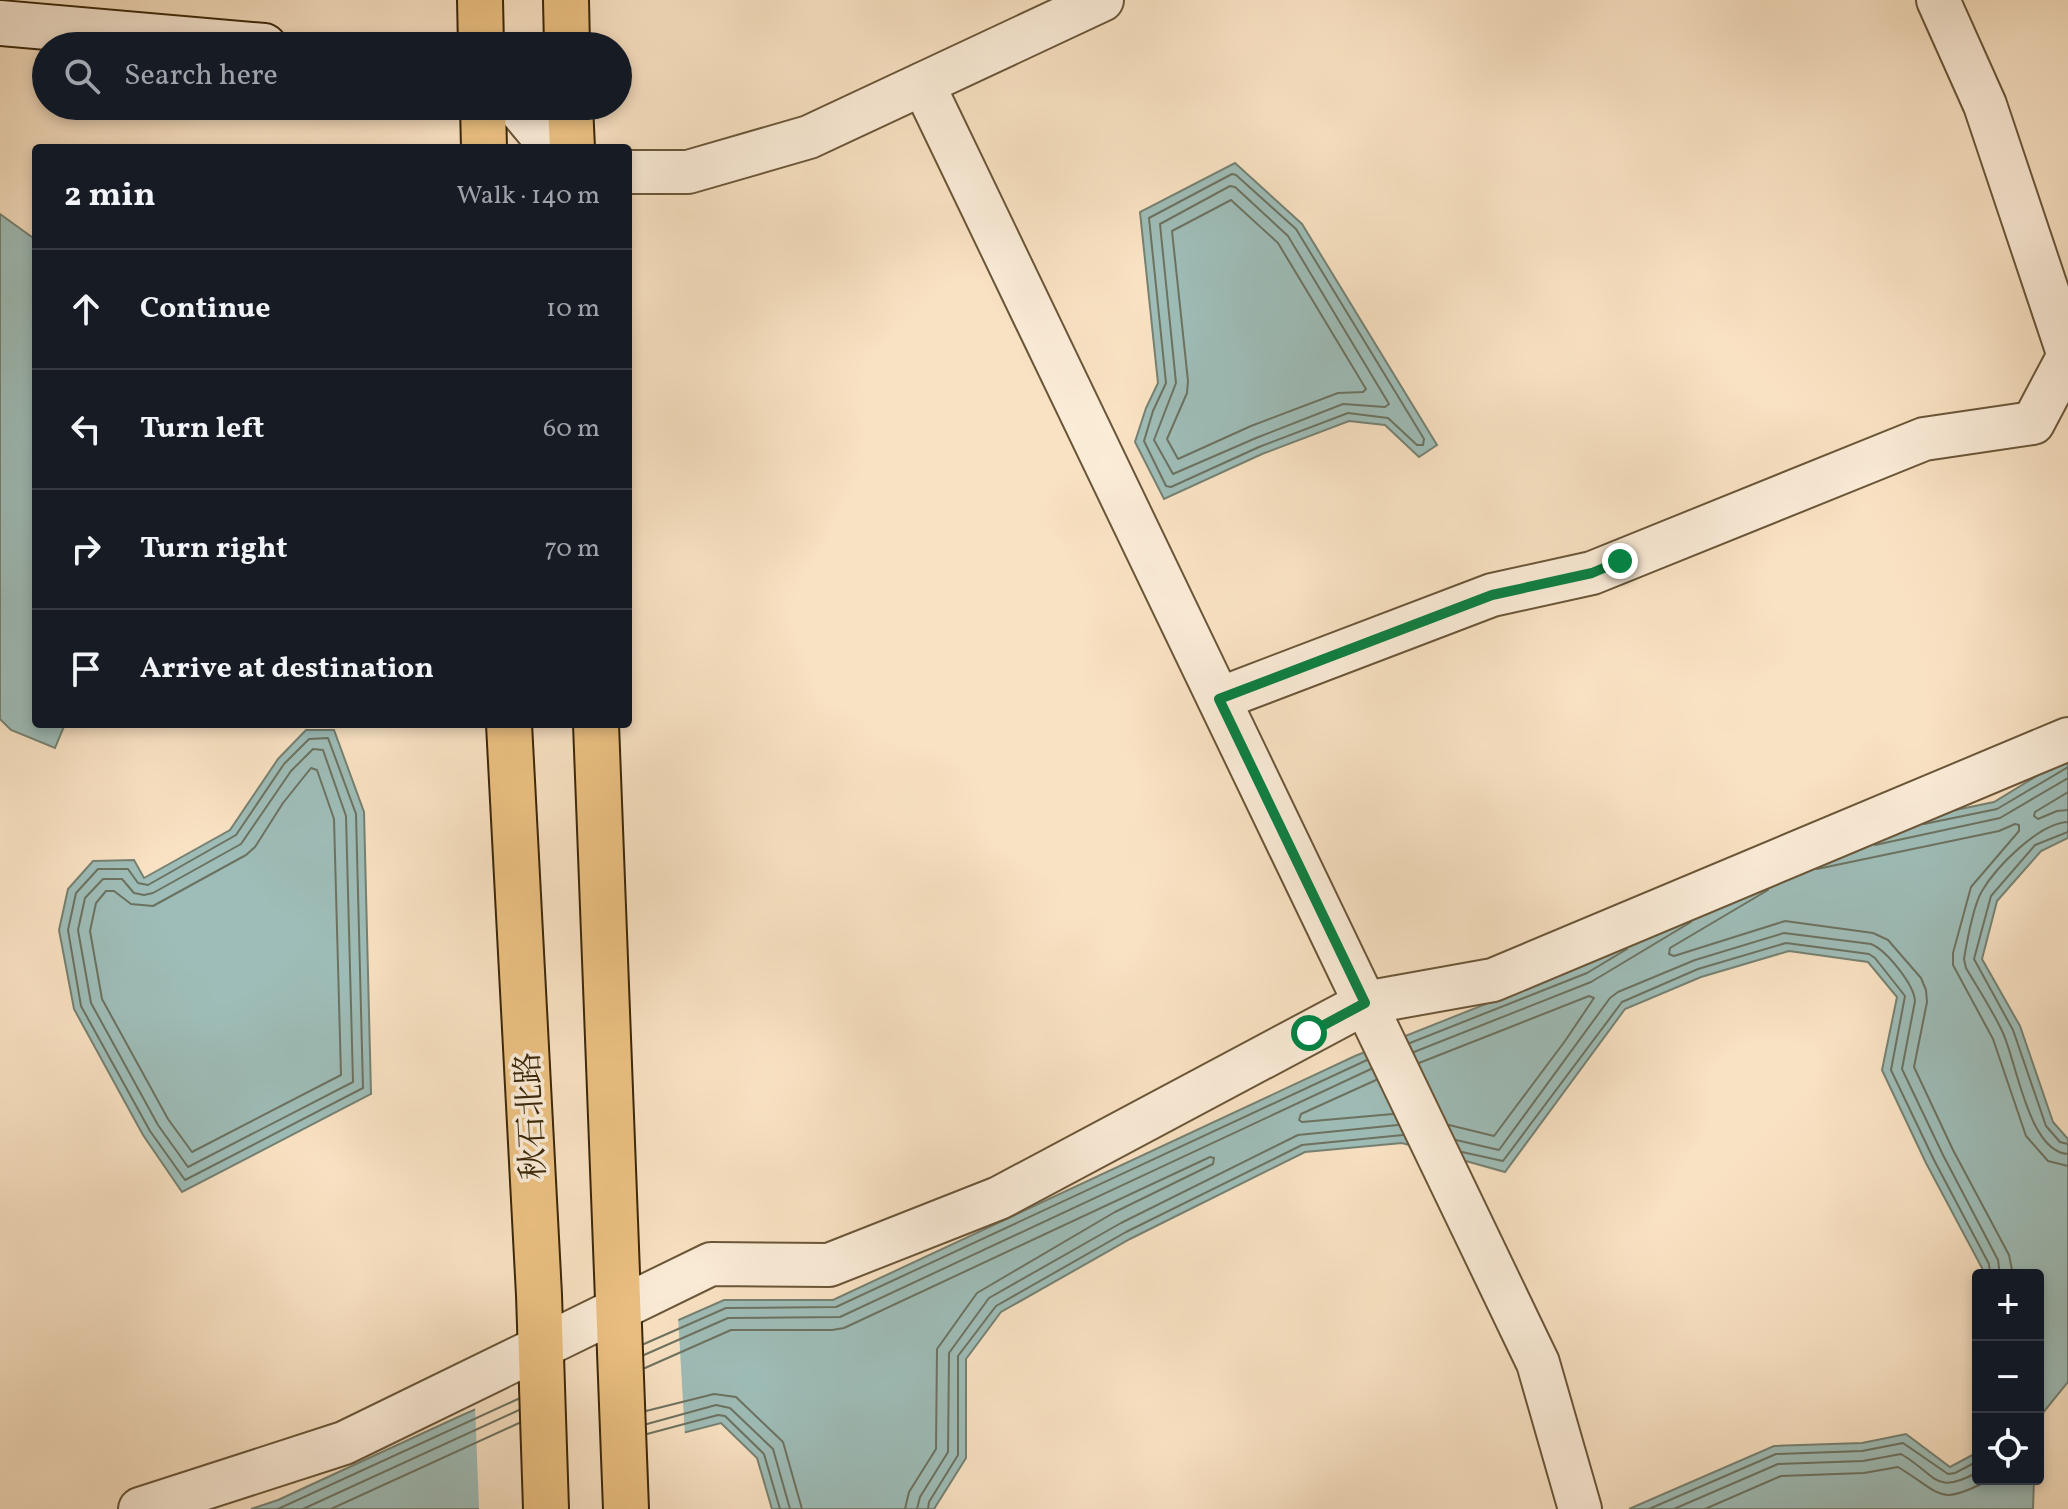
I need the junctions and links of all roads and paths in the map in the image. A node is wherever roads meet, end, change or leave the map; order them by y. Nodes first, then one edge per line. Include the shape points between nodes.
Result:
1 (480, 0) edge
2 (566, 0) edge
3 (1102, 0) edge
4 (1938, 0) edge
5 (0, 23) edge
6 (103, 32) edge
7 (481, 32) edge
8 (567, 32) edge
9 (923, 84) junction
10 (483, 120) edge
11 (529, 120) edge
12 (571, 120) edge
13 (484, 144) edge
14 (549, 144) edge
15 (572, 144) edge
16 (632, 172) edge
17 (2068, 355) edge
18 (1219, 699) junction
19 (509, 728) edge
20 (596, 728) edge
21 (2068, 739) edge
22 (1365, 1003) junction
23 (140, 1509) edge
24 (546, 1509) edge
25 (626, 1509) edge
26 (1580, 1509) edge

1 - 7 main road
2 - 8 main road
3 - 9 street
4 - 17 street via 1985,105
5 - 6 street
9 - 16 street via 809,137 688,172
9 - 18 street
10 - 13 main road
11 - 14 street
12 - 15 main road
17 - 18 street via 2033,423 1924,439 1592,573 1492,595
18 - 22 street
19 - 24 main road, 秋石北路
20 - 25 main road
21 - 22 street via 1493,980
22 - 23 street via 999,1198 829,1265 711,1264 344,1443
22 - 26 street via 1538,1363

